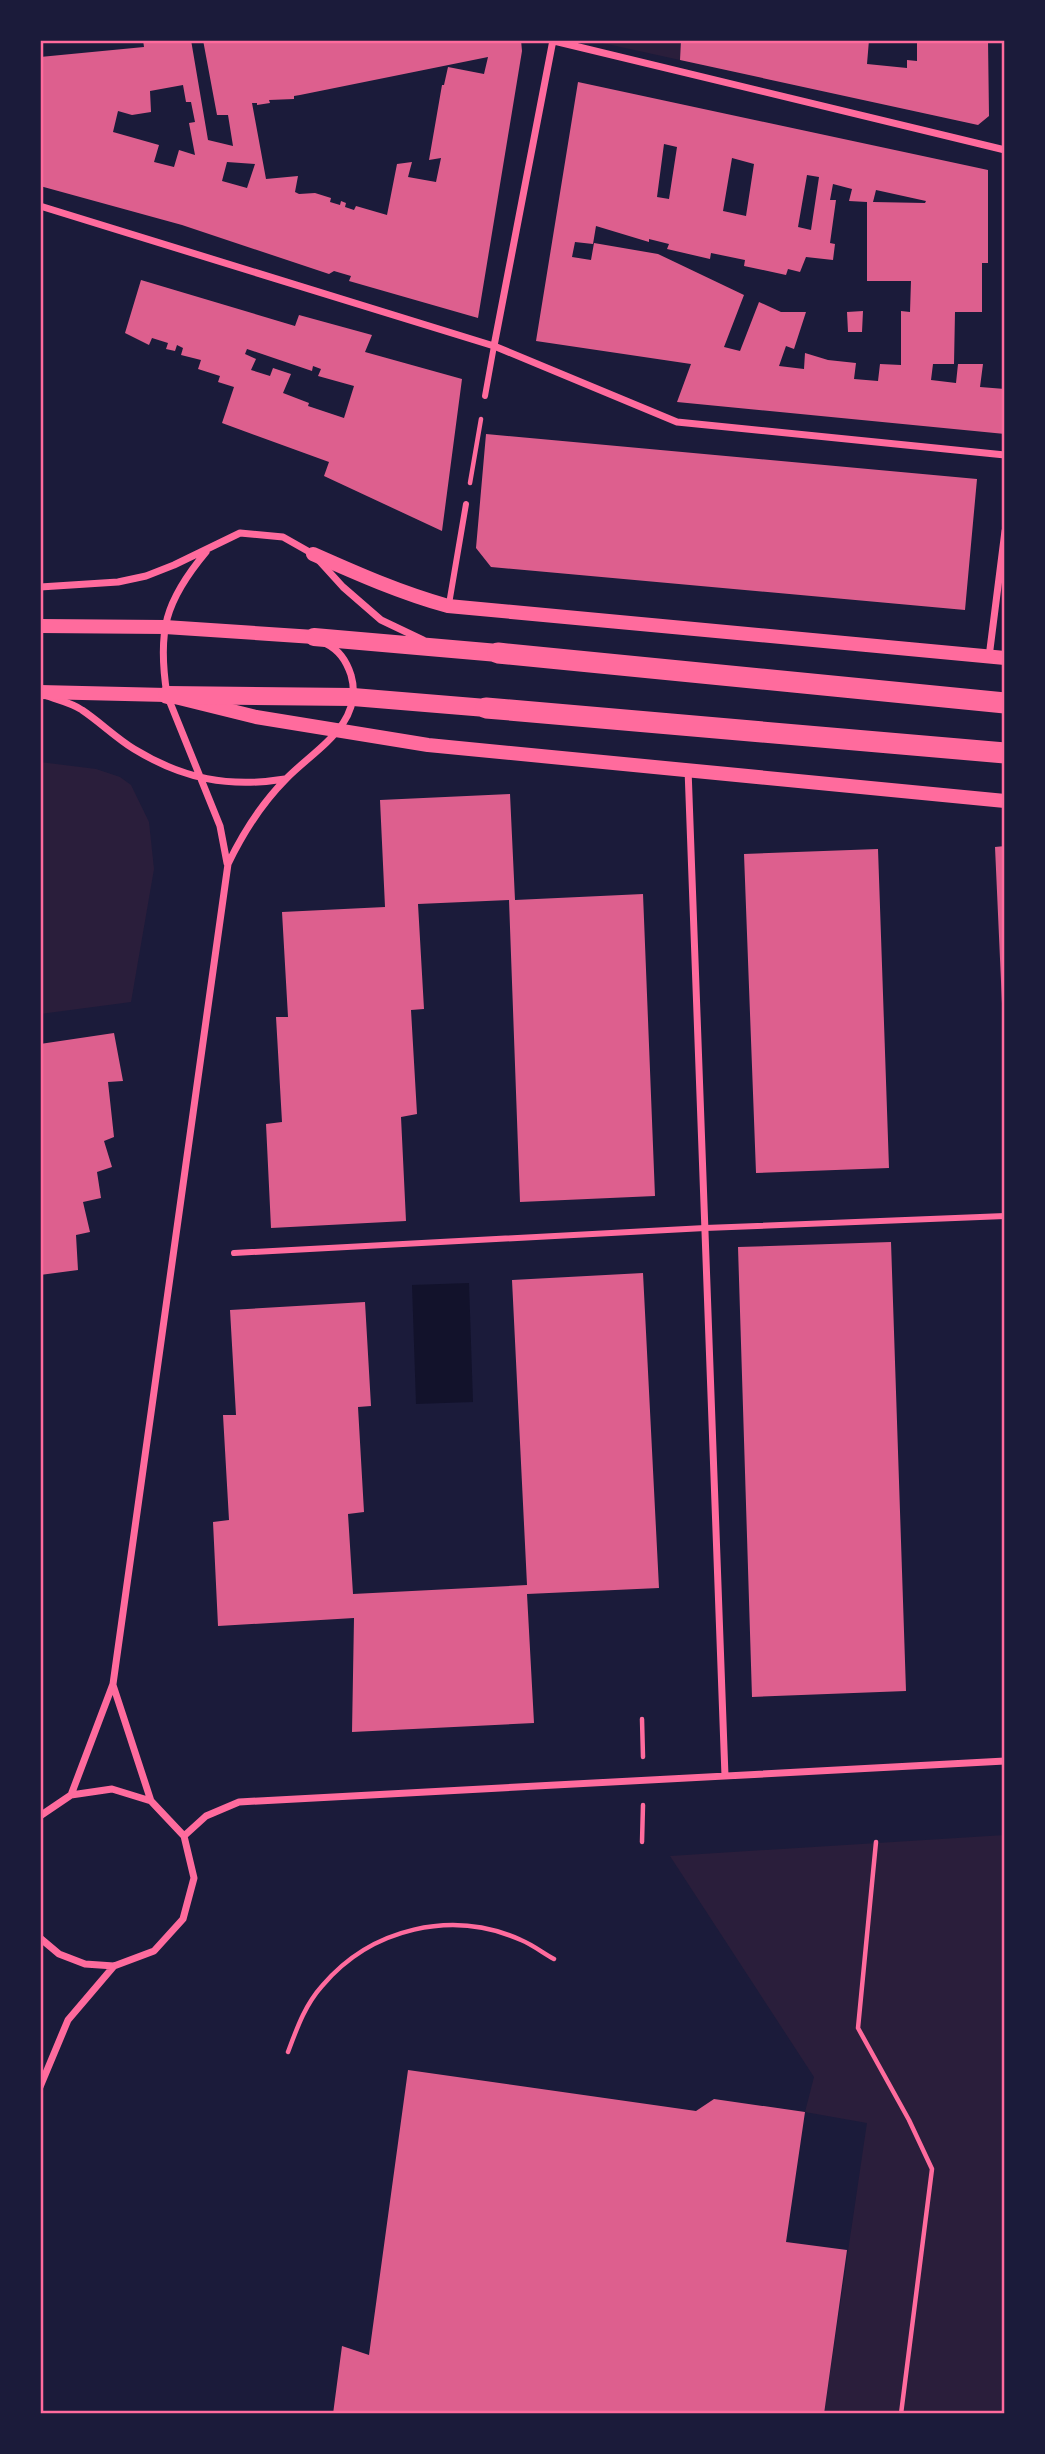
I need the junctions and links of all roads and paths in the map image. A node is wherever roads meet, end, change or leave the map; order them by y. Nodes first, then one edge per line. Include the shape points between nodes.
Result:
1 (554, 41) edge
2 (1005, 150) edge
3 (40, 206) edge
4 (494, 346) junction
5 (485, 396) joint
6 (1005, 455) edge
7 (466, 504) joint
8 (1005, 531) edge
9 (211, 547) junction
10 (313, 554) junction
11 (40, 587) edge
12 (448, 606) junction
13 (40, 626) edge
14 (166, 627) junction
15 (314, 637) junction
16 (444, 648) junction
17 (498, 653) joint
18 (989, 657) junction
19 (1005, 658) edge
20 (40, 693) edge
21 (167, 695) junction
22 (363, 698) junction
23 (1005, 703) edge
24 (486, 708) joint
25 (346, 718) junction
26 (338, 732) junction
27 (1005, 753) edge
28 (688, 768) junction
29 (199, 779) junction
30 (286, 779) junction
31 (1005, 801) edge
32 (228, 864) junction
33 (1005, 1216) edge
34 (705, 1228) junction
35 (234, 1253) dead end
36 (113, 1684) junction
37 (1005, 1761) edge
38 (725, 1776) junction
39 (71, 1795) junction
40 (151, 1801) junction
41 (40, 1816) edge
42 (184, 1836) junction
43 (876, 1842) dead end
44 (40, 1938) edge
45 (554, 1959) dead end
46 (114, 1966) junction
47 (288, 2052) dead end
48 (40, 2087) edge
49 (901, 2414) edge

1 - 2 street
1 - 4 street
3 - 4 street
4 - 5 street
4 - 6 street via 677,422
5 - 7 path
7 - 12 street
8 - 18 street
9 - 10 street via 240,533 261,534 283,537
9 - 11 street via 146,576
9 - 14 street via 184,579 170,606
10 - 12 main road via 387,587
10 - 16 street via 381,620
12 - 18 main road
13 - 14 main road
14 - 15 main road
14 - 21 street
15 - 16 main road
15 - 22 street via 341,655
16 - 17 main road
17 - 23 highway
18 - 19 main road
20 - 21 main road
20 - 29 street via 80,708 135,750
21 - 22 main road
21 - 26 main road
21 - 29 street
22 - 24 main road
22 - 25 street
22 - 25 street
24 - 27 highway
25 - 26 street
26 - 28 main road via 428,745
26 - 30 street
28 - 31 main road
28 - 34 street
29 - 30 street
29 - 32 street via 220,826
30 - 32 street via 240,839
32 - 36 street
33 - 34 street
34 - 35 street
34 - 38 street
36 - 39 street
36 - 40 street
37 - 38 street
38 - 42 street via 239,1802 206,1816
39 - 40 street via 112,1788
39 - 41 street
40 - 42 street
42 - 46 street via 194,1878 183,1919 154,1951
43 - 49 path via 858,2028 932,2169
44 - 46 street via 59,1954 77,1961
45 - 47 path via 522,1940 487,1928 450,1924 390,1936 347,1960 321,1987 301,2018
46 - 48 street via 68,2020

